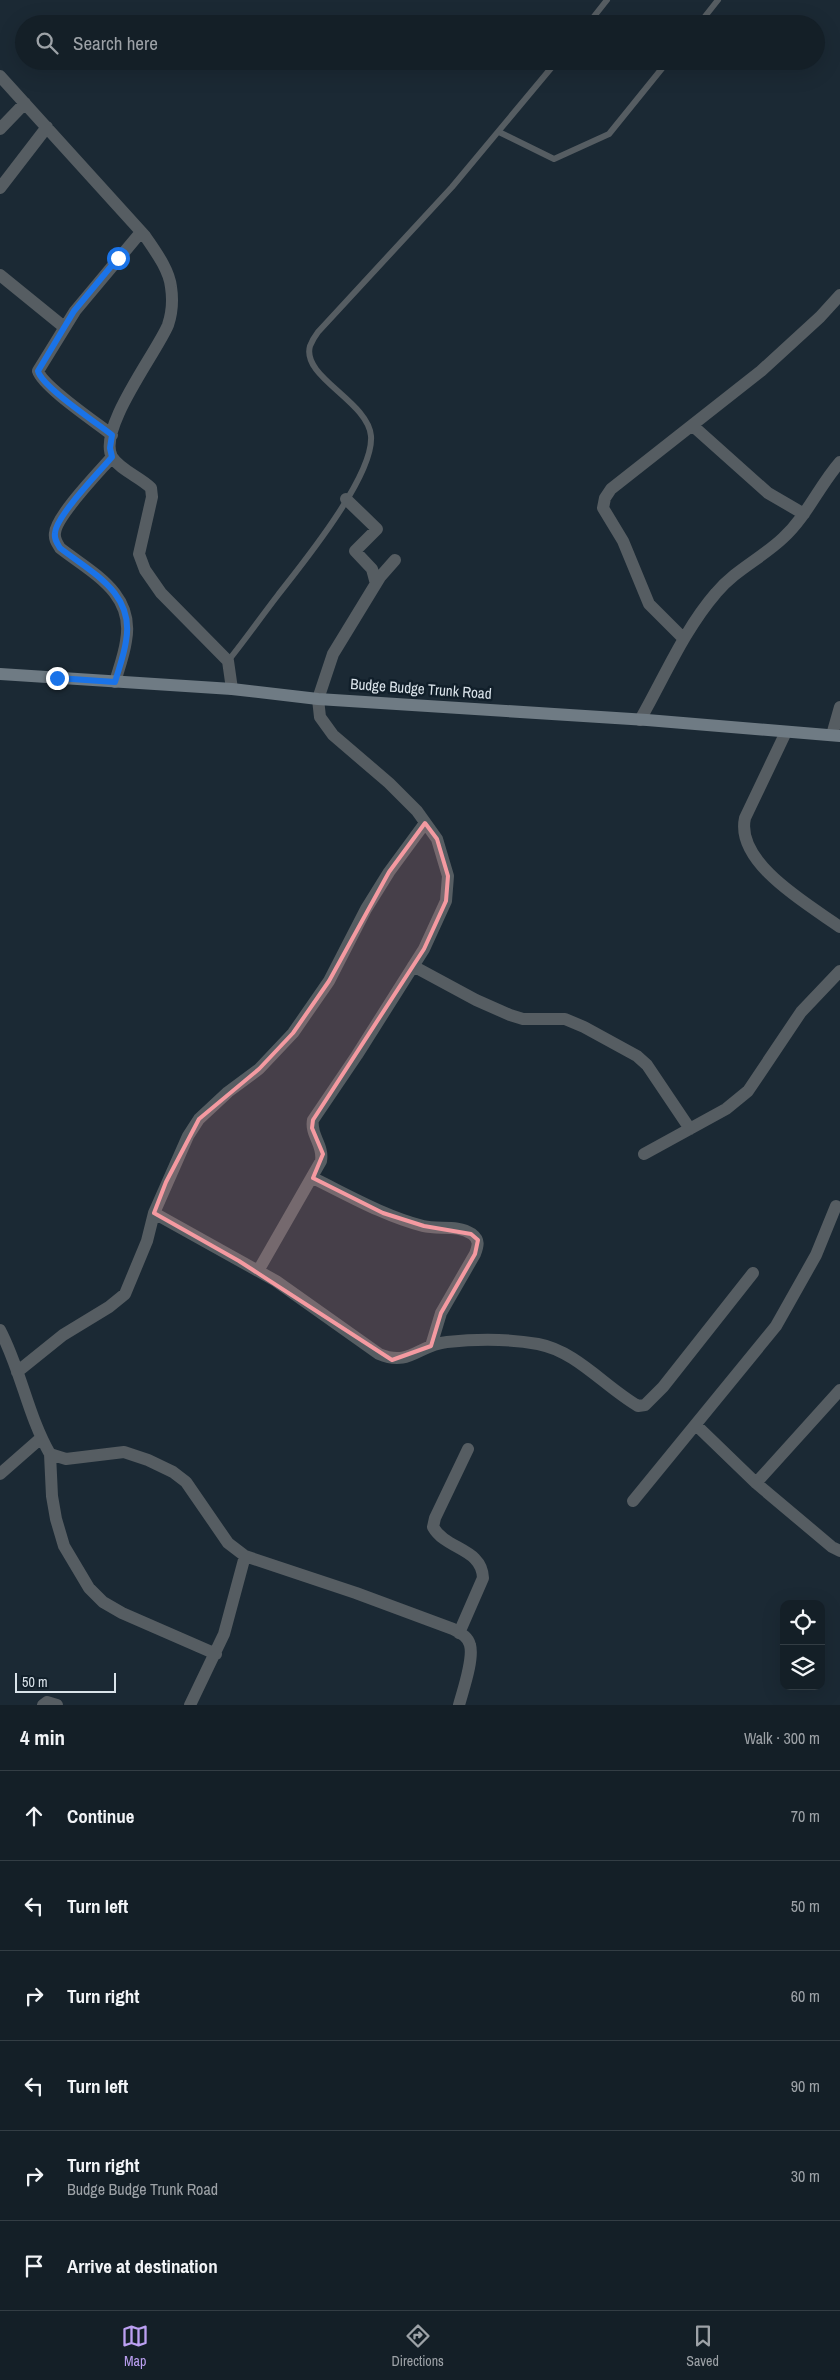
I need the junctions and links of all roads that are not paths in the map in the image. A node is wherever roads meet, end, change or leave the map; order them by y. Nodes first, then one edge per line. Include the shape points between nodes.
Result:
1 (607, 0) edge
2 (718, 0) edge
3 (595, 15) edge
4 (706, 15) edge
5 (550, 70) edge
6 (661, 70) edge
7 (0, 76) edge
8 (25, 103) junction
9 (47, 127) junction
10 (0, 130) edge
11 (499, 132) junction
12 (0, 188) edge
13 (141, 232) junction
14 (0, 275) edge
15 (840, 295) edge
16 (64, 327) junction
17 (693, 426) junction
18 (112, 435) junction
19 (112, 457) junction
20 (840, 462) edge
21 (346, 499) junction
22 (804, 514) junction
23 (395, 560) dead end
24 (376, 584) junction
25 (684, 638) junction
26 (228, 661) junction
27 (0, 674) edge
28 (115, 682) junction
29 (232, 689) junction
30 (318, 699) junction
31 (840, 707) edge
32 (640, 720) junction
33 (786, 732) junction
34 (836, 736) edge
35 (425, 823) junction
36 (840, 928) edge
37 (413, 966) junction
38 (840, 971) edge
39 (690, 1129) junction
40 (644, 1154) dead end
41 (313, 1178) junction
42 (836, 1206) dead end
43 (154, 1213) junction
44 (258, 1271) junction
45 (753, 1273) dead end
46 (0, 1330) edge
47 (431, 1346) junction
48 (17, 1372) junction
49 (840, 1390) edge
50 (696, 1425) junction
51 (41, 1438) junction
52 (468, 1449) dead end
53 (50, 1454) junction
54 (0, 1474) edge
55 (756, 1483) junction
56 (633, 1501) dead end
57 (840, 1551) edge
58 (245, 1556) junction
59 (459, 1633) junction
60 (216, 1654) junction
61 (43, 1705) edge
62 (56, 1705) edge
63 (190, 1705) edge
64 (460, 1705) edge

1 - 3 lane
2 - 4 lane
5 - 11 lane
6 - 11 lane via 609,134 554,159
7 - 8 street
8 - 9 street
8 - 10 street
9 - 12 street
9 - 13 street
11 - 21 lane via 407,237 357,287 310,346 310,357 316,370 360,412 371,437 360,473
13 - 16 street via 84,298
13 - 18 street via 160,258 171,285 172,306 168,324 124,402
14 - 16 street
15 - 17 street via 761,371
16 - 18 street via 40,365 40,378
17 - 22 street via 768,493
17 - 25 street via 612,489 603,508 623,541 649,604
18 - 19 street
19 - 26 street via 151,488 152,497 139,554 145,570 161,594
19 - 28 street via 62,518 55,539 60,548 120,597 128,624
20 - 22 street
21 - 24 street via 377,529 355,551 372,569
21 - 26 lane via 310,554
22 - 25 street via 784,538 733,574 715,593
23 - 24 street
24 - 30 street via 333,654
25 - 32 street
26 - 29 street
27 - 28 main road, Budge Budge Trunk Road
28 - 29 main road, Budge Budge Trunk Road
29 - 30 main road, Budge Budge Trunk Road
30 - 32 main road, Budge Budge Trunk Road
30 - 35 street via 320,717 333,736 389,783
31 - 34 street
32 - 33 main road, Budge Budge Trunk Road
33 - 34 main road, Budge Budge Trunk Road
33 - 36 street via 745,818 745,840 776,881
35 - 37 street via 437,839 448,876 446,901
35 - 43 street via 389,872 329,981 293,1033 259,1069 199,1119 188,1136
37 - 39 street via 510,1015 523,1019 565,1019 637,1056 647,1065
37 - 41 street via 313,1120 312,1128 323,1154
38 - 39 street via 801,1012 748,1091 726,1109
39 - 40 street
41 - 44 street
41 - 47 street via 383,1213 424,1226 458,1229 478,1240 475,1254 436,1324
42 - 50 street via 816,1255 776,1326
43 - 44 street
43 - 48 street via 147,1241 125,1294 110,1307 63,1335
44 - 47 street via 392,1360
45 - 47 street via 664,1387 645,1405 638,1406 628,1400 552,1347 498,1341 448,1342
46 - 48 street
48 - 51 street
49 - 55 street
50 - 55 street
50 - 56 street
51 - 53 street
51 - 54 street
52 - 59 street via 433,1527 437,1534 480,1561 483,1569 484,1578
53 - 58 street via 66,1459 124,1452 173,1472 186,1482 228,1543
53 - 60 street via 56,1519 64,1546 89,1588 103,1602 122,1613
55 - 57 street
58 - 59 street via 356,1593
58 - 60 street
59 - 64 street via 470,1645
60 - 63 street
61 - 62 street via 46,1702

